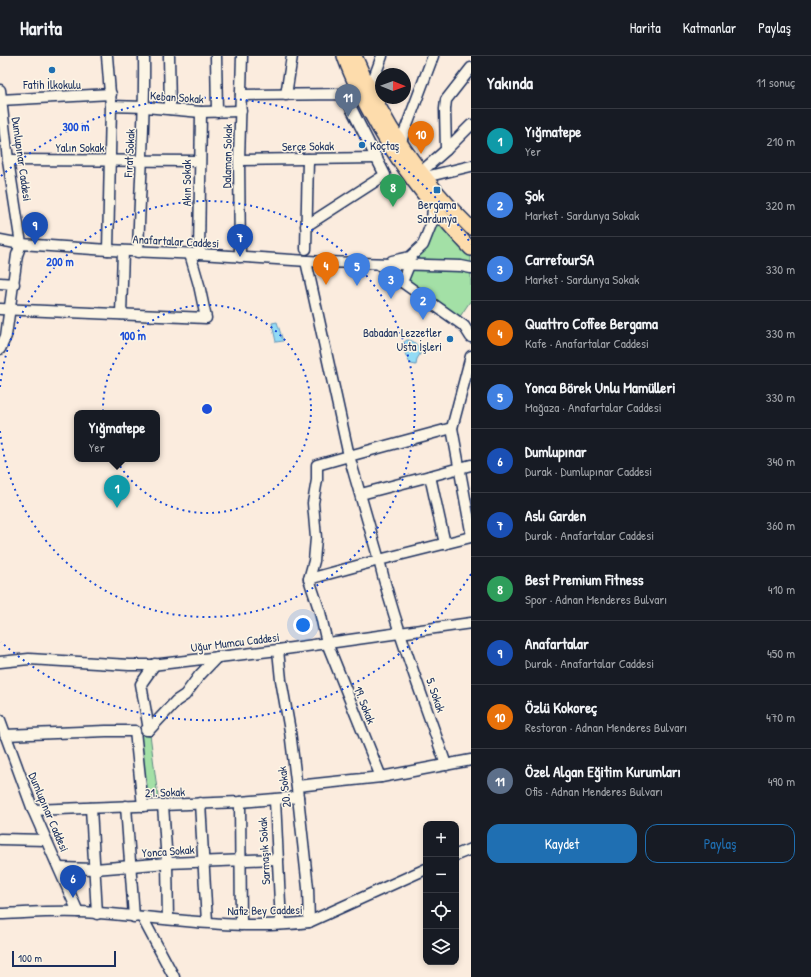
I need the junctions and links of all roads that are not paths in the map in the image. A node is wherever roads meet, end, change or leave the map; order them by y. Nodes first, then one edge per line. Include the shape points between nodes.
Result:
1 (107, 56) edge
2 (144, 56) edge
3 (169, 56) edge
4 (216, 56) edge
5 (242, 56) edge
6 (292, 56) edge
7 (344, 56) edge
8 (355, 56) edge
9 (382, 56) edge
10 (433, 56) edge
11 (471, 68) edge
12 (370, 89) junction
13 (111, 94) junction
14 (241, 95) junction
15 (286, 95) junction
16 (0, 97) edge
17 (111, 106) junction
18 (145, 107) junction
19 (170, 109) junction
20 (241, 111) junction
21 (201, 112) junction
22 (217, 112) junction
23 (471, 125) edge
24 (400, 144) junction
25 (446, 150) junction
26 (377, 158) junction
27 (308, 159) junction
28 (8, 160) junction
29 (110, 160) junction
30 (239, 160) junction
31 (141, 161) junction
32 (199, 161) junction
33 (471, 166) edge
34 (423, 175) junction
35 (433, 206) junction
36 (306, 226) junction
37 (471, 228) edge
38 (0, 240) edge
39 (21, 244) junction
40 (306, 249) dead end
41 (471, 249) edge
42 (108, 250) junction
43 (123, 251) junction
44 (138, 252) junction
45 (195, 254) junction
46 (240, 257) junction
47 (306, 261) junction
48 (380, 265) junction
49 (409, 265) junction
50 (468, 266) edge
51 (402, 282) junction
52 (0, 283) edge
53 (14, 284) junction
54 (5, 309) edge
55 (122, 314) junction
56 (468, 328) edge
57 (471, 338) edge
58 (0, 349) edge
59 (471, 356) edge
60 (452, 428) junction
61 (349, 456) junction
62 (471, 465) edge
63 (460, 468) junction
64 (430, 476) junction
65 (360, 494) junction
66 (471, 531) edge
67 (471, 537) edge
68 (445, 544) junction
69 (379, 560) junction
70 (309, 579) junction
71 (471, 622) edge
72 (401, 634) junction
73 (327, 644) junction
74 (278, 650) junction
75 (217, 657) junction
76 (0, 662) edge
77 (155, 664) junction
78 (0, 720) edge
79 (149, 730) junction
80 (135, 731) junction
81 (5, 735) junction
82 (5, 749) edge
83 (471, 760) edge
84 (446, 765) junction
85 (381, 777) junction
86 (297, 786) junction
87 (298, 798) junction
88 (275, 800) junction
89 (240, 802) junction
90 (200, 804) junction
91 (163, 805) junction
92 (126, 806) junction
93 (142, 806) junction
94 (91, 808) junction
95 (33, 810) junction
96 (0, 839) edge
97 (46, 840) junction
98 (471, 849) edge
99 (459, 855) edge
100 (278, 859) junction
101 (240, 860) junction
102 (203, 862) junction
103 (167, 863) junction
104 (130, 866) junction
105 (59, 868) junction
106 (95, 869) junction
107 (423, 870) edge
108 (78, 912) junction
109 (0, 914) edge
110 (97, 914) junction
111 (138, 917) junction
112 (168, 919) junction
113 (207, 922) junction
114 (309, 922) junction
115 (280, 924) junction
116 (241, 925) junction
117 (174, 977) edge

1 - 13 street
2 - 18 street, Fırat Sokak
3 - 19 street
4 - 22 street
5 - 14 street, Dalaman Sokak
6 - 15 street
7 - 35 main road via 360,94 392,153
8 - 12 main road
9 - 12 street
10 - 24 street
11 - 25 street via 446,100
12 - 24 main road
13 - 16 street
13 - 17 street
14 - 15 street
14 - 20 street, Dalaman Sokak
15 - 26 street via 344,94
16 - 28 street, Dumlupınar Caddesi
17 - 18 street, Keban Sokak
17 - 29 street
18 - 19 street, Keban Sokak
18 - 31 street, Fırat Sokak
19 - 21 street, Keban Sokak
20 - 22 street, Keban Sokak
20 - 30 street, Dalaman Sokak
21 - 22 street, Keban Sokak
21 - 32 street, Akın Sokak
23 - 25 street
24 - 34 main road
25 - 34 street
26 - 27 street, Serçe Sokak
26 - 36 street via 385,175
27 - 30 street, Serçe Sokak
27 - 36 street
28 - 29 street, Yalın Sokak
28 - 39 street, Dumlupınar Caddesi
29 - 31 street, Yalın Sokak
29 - 42 street
30 - 46 street, Dalaman Sokak
31 - 32 street, Yalın Sokak
31 - 44 street, Fırat Sokak
32 - 45 street, Akın Sokak
33 - 34 street
34 - 37 main road
35 - 41 main road
35 - 48 street via 432,222 423,245 410,257
36 - 40 street
38 - 39 street, Anafartalar Caddesi
39 - 42 street, Anafartalar Caddesi
39 - 53 street, Dumlupınar Caddesi via 17,255
42 - 43 street, Anafartalar Caddesi
43 - 44 street, Anafartalar Caddesi
43 - 55 street
44 - 45 street, Anafartalar Caddesi
45 - 46 street, Anafartalar Caddesi
45 - 55 street, Akın Sokak via 206,318
46 - 47 street, Anafartalar Caddesi
47 - 48 street, Anafartalar Caddesi
47 - 61 street, 5. Sokak
48 - 49 street, Anafartalar Caddesi
48 - 51 street
49 - 50 street, Anafartalar Caddesi
49 - 51 street
51 - 56 street
52 - 53 street
53 - 54 street, Dumlupınar Caddesi
54 - 55 street
54 - 58 street, Dumlupınar Caddesi via 6,336
56 - 57 street
59 - 60 street
60 - 61 street
60 - 63 street
61 - 65 street, 5. Sokak
61 - 70 street via 317,465 313,503 316,538
62 - 63 street
63 - 64 street
63 - 66 street
64 - 65 street
64 - 68 street
65 - 69 street, 5. Sokak
67 - 68 street
68 - 69 street
69 - 70 street
69 - 72 street, 5. Sokak
70 - 73 street, 19. Sokak
71 - 72 street, Uğur Mumcu Caddesi
72 - 73 street, Uğur Mumcu Caddesi
72 - 84 street, 5. Sokak
73 - 74 street, Uğur Mumcu Caddesi
73 - 85 street, 19. Sokak
74 - 75 street, Uğur Mumcu Caddesi
74 - 86 street, 20. Sokak
75 - 77 street, Uğur Mumcu Caddesi
75 - 79 street via 185,695
76 - 77 street, Uğur Mumcu Caddesi via 29,659 129,665
77 - 79 street via 141,684
78 - 81 street, Dumlupınar Caddesi
79 - 80 street
80 - 81 street
80 - 93 street
81 - 82 street, Dumlupınar Caddesi
82 - 95 street, Dumlupınar Caddesi
83 - 84 street
84 - 85 street
85 - 86 street
86 - 87 street, 20. Sokak
87 - 88 street, 21. Sokak
87 - 114 street, 20. Sokak via 308,888
88 - 89 street, 21. Sokak
88 - 100 street, Sarmaşık Sokak
89 - 90 street, 21. Sokak
89 - 101 street
90 - 91 street, 21. Sokak
90 - 102 street
91 - 93 street, 21. Sokak
91 - 103 street
92 - 93 street, 21. Sokak
92 - 94 street, 21. Sokak
92 - 104 street
94 - 95 street, 21. Sokak
94 - 106 street
95 - 97 street, Dumlupınar Caddesi
96 - 97 street
97 - 105 street, Dumlupınar Caddesi
98 - 99 street
100 - 101 street, Yonca Sokak
100 - 115 street, Sarmaşık Sokak
101 - 102 street, Yonca Sokak
101 - 116 street
102 - 103 street, Yonca Sokak
102 - 113 street
103 - 104 street, Yonca Sokak
103 - 112 street
104 - 106 street, Yonca Sokak
104 - 111 street
105 - 106 street, Yonca Sokak
105 - 108 street, Dumlupınar Caddesi
106 - 110 street
107 - 114 street, Nafiz Bey Caddesi
108 - 109 street, Nafiz Bey Caddesi
108 - 110 street, Nafiz Bey Caddesi
110 - 111 street, Nafiz Bey Caddesi
111 - 112 street, Nafiz Bey Caddesi
111 - 117 street
112 - 113 street, Nafiz Bey Caddesi
113 - 116 street, Nafiz Bey Caddesi
114 - 115 street, Nafiz Bey Caddesi
115 - 116 street, Nafiz Bey Caddesi

